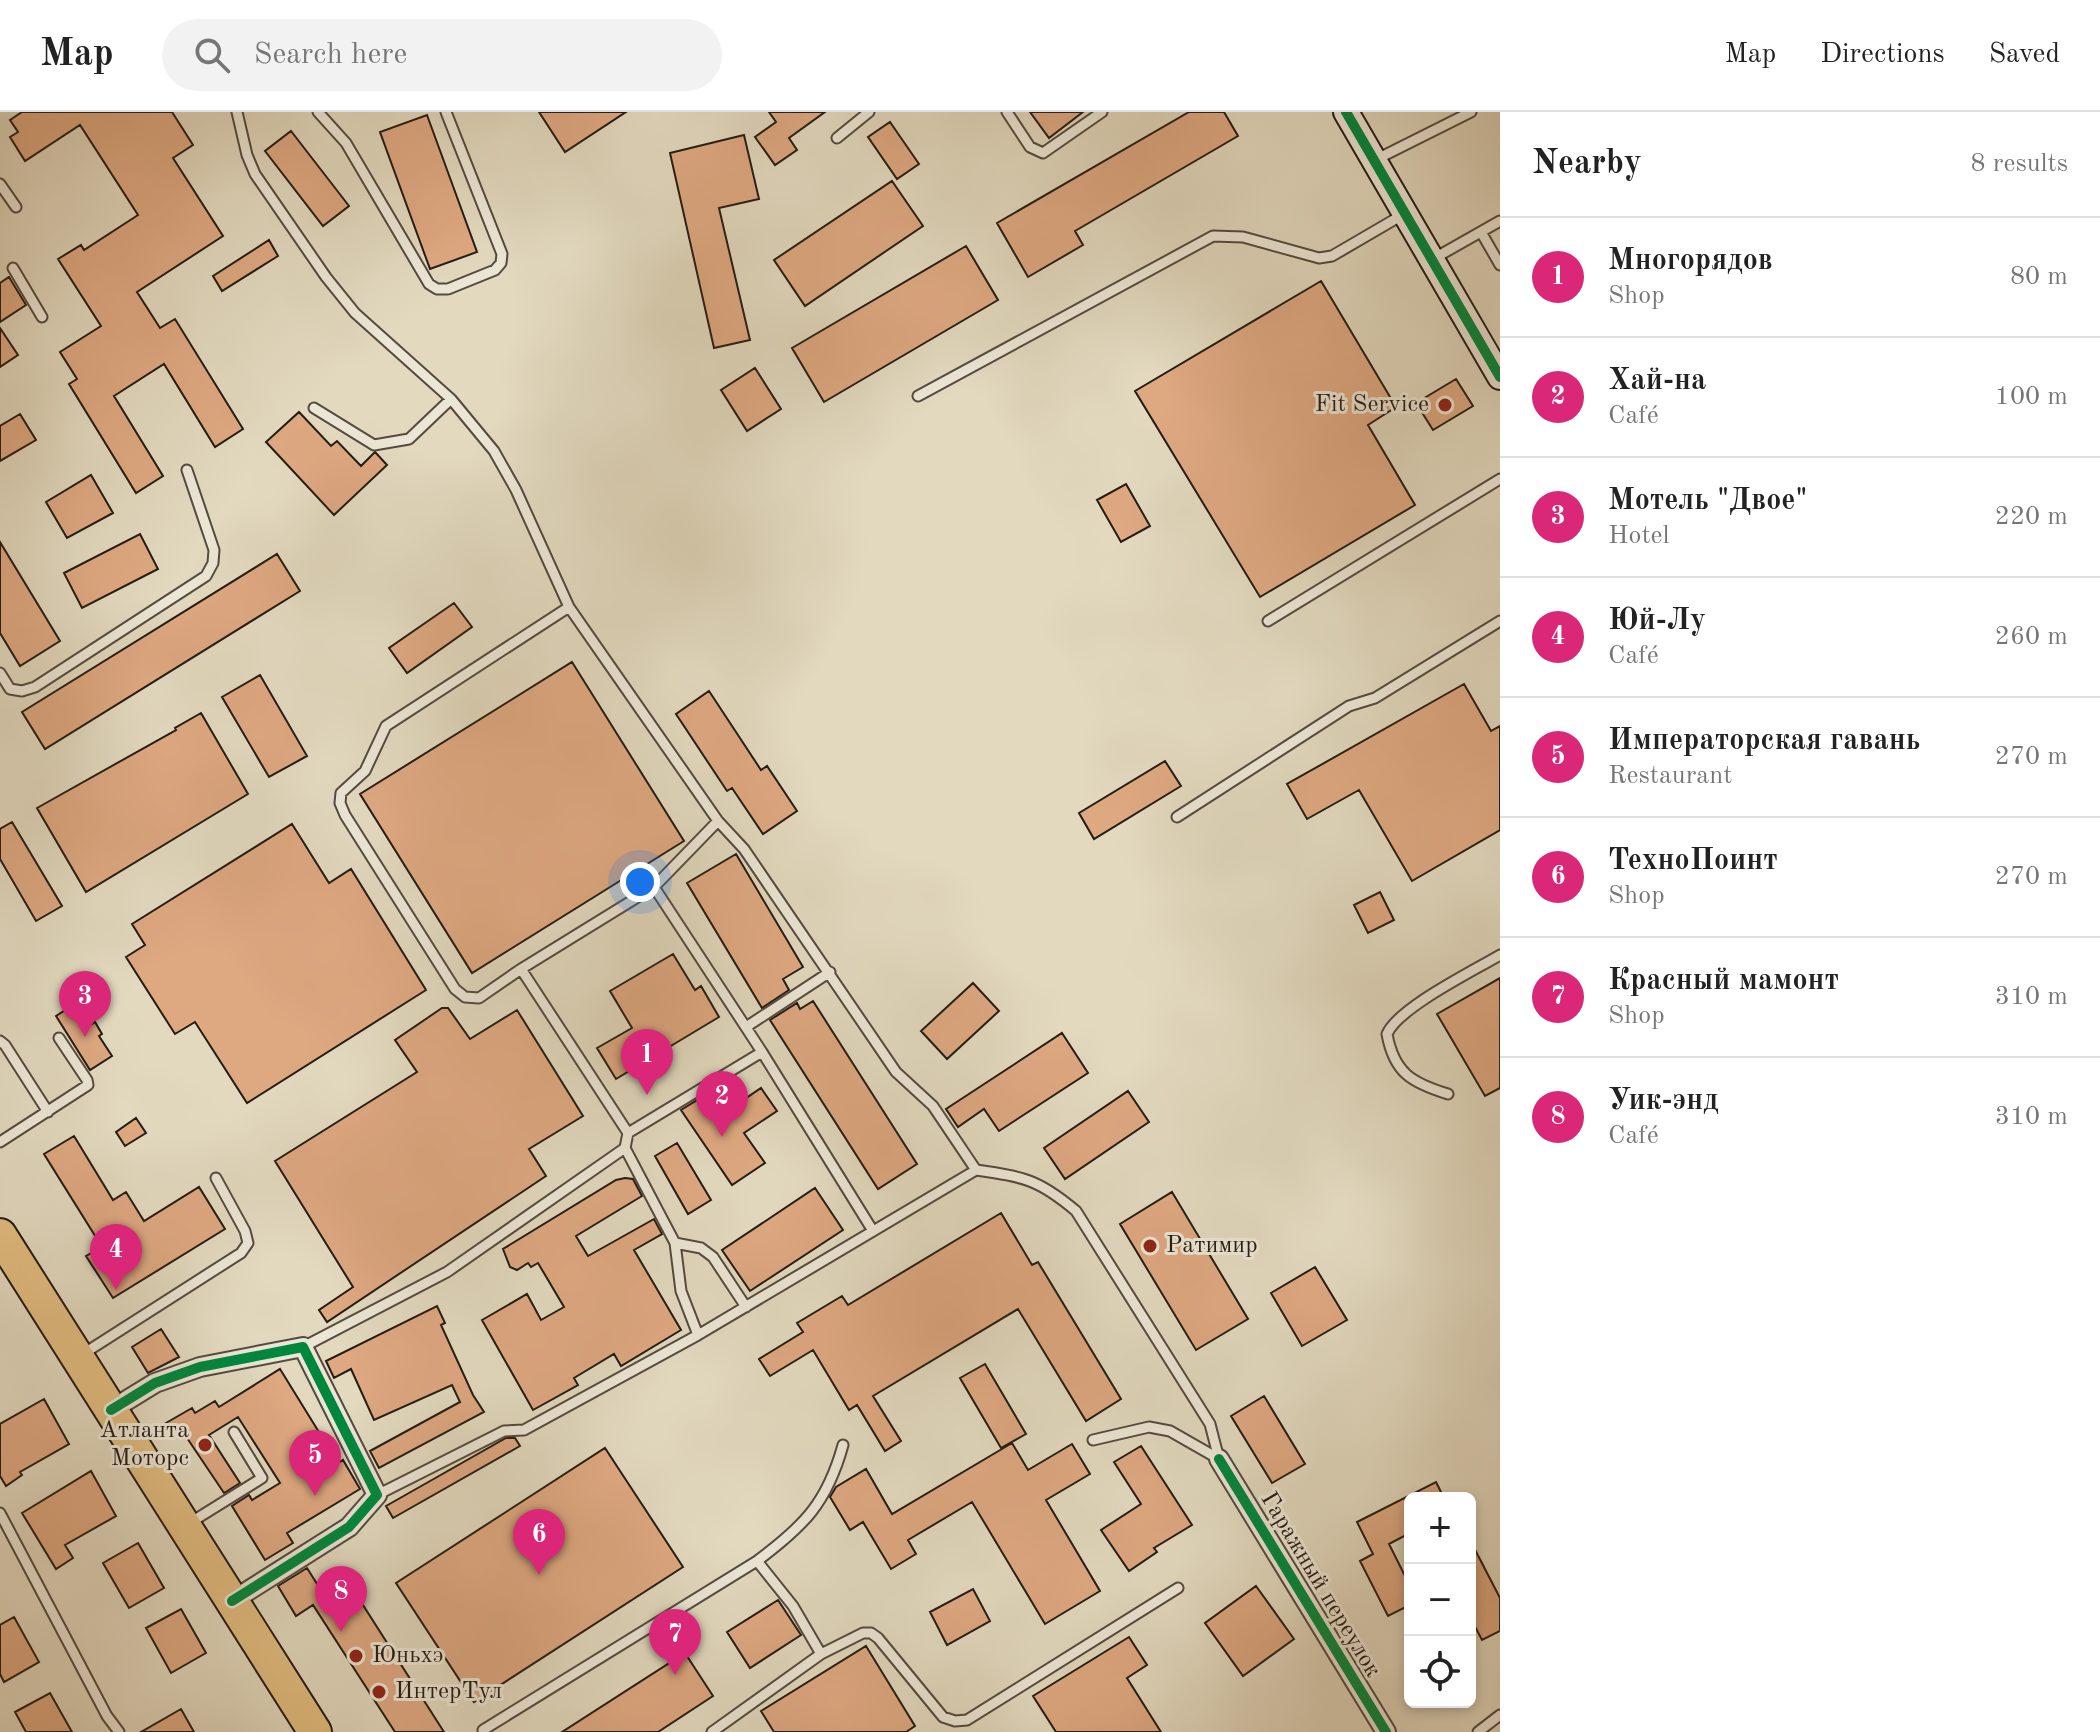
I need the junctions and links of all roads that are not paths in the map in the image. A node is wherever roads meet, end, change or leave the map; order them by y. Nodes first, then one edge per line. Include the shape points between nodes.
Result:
1 (237, 112) edge
2 (318, 112) edge
3 (446, 112) edge
4 (869, 112) edge
5 (1007, 112) edge
6 (1102, 112) edge
7 (1471, 112) edge
8 (1354, 115) edge
9 (837, 138) dead end
10 (1374, 160) junction
11 (0, 184) edge
12 (16, 207) dead end
13 (1404, 214) junction
14 (1500, 221) edge
15 (1481, 232) junction
16 (1432, 260) junction
17 (1500, 265) edge
18 (13, 268) dead end
19 (42, 317) dead end
20 (1500, 377) edge
21 (918, 396) dead end
22 (451, 399) junction
23 (314, 408) dead end
24 (187, 470) dead end
25 (1500, 479) edge
26 (569, 607) junction
27 (1268, 621) dead end
28 (1500, 621) edge
29 (0, 673) edge
30 (1177, 817) dead end
31 (718, 821) junction
32 (654, 887) junction
33 (1500, 955) edge
34 (521, 969) junction
35 (830, 972) junction
36 (746, 1027) junction
37 (59, 1038) dead end
38 (0, 1041) edge
39 (762, 1052) junction
40 (1448, 1094) dead end
41 (48, 1112) junction
42 (628, 1133) junction
43 (0, 1142) edge
44 (625, 1148) junction
45 (976, 1170) junction
46 (216, 1178) dead end
47 (873, 1231) junction
48 (0, 1235) edge
49 (675, 1243) junction
50 (746, 1307) junction
51 (698, 1335) junction
52 (303, 1347) junction
53 (77, 1357) junction
54 (111, 1410) junction
55 (234, 1432) dead end
56 (1093, 1440) dead end
57 (843, 1445) dead end
58 (1219, 1459) junction
59 (377, 1495) junction
60 (0, 1513) edge
61 (184, 1526) junction
62 (757, 1561) junction
63 (1178, 1588) dead end
64 (232, 1601) junction
65 (821, 1654) junction
66 (1500, 1715) edge
67 (483, 1730) dead end
68 (119, 1732) edge
69 (315, 1732) edge
70 (712, 1732) edge
71 (1386, 1732) edge
72 (1478, 1732) edge

1 - 22 lane via 255,174 326,277 355,313
2 - 3 lane via 346,143 429,284 448,289 495,270 502,254
4 - 9 lane
5 - 6 lane via 1030,147 1043,153
7 - 10 lane
8 - 10 street
10 - 13 street
11 - 12 lane
13 - 16 street
13 - 21 lane via 1332,256 1319,258 1243,237 1213,236
14 - 15 lane
15 - 16 lane
15 - 17 lane
16 - 20 street
18 - 19 lane
22 - 23 lane via 409,439 374,445
22 - 26 lane via 494,451
24 - 29 lane via 214,550 206,576 35,687 10,689
25 - 27 lane
26 - 31 lane
26 - 34 lane via 386,726 365,771 341,793 345,815 455,989 479,998
28 - 30 lane via 1375,698 1349,706
31 - 32 lane
31 - 35 lane via 744,849
32 - 34 lane
32 - 36 lane
33 - 40 lane via 1411,1009 1387,1034 1401,1070 1416,1083
34 - 42 lane
35 - 36 lane
35 - 45 lane via 896,1072 933,1106
36 - 39 lane
37 - 41 lane via 88,1085
38 - 41 lane
39 - 42 lane
39 - 47 lane
41 - 43 lane
42 - 44 lane
44 - 49 lane
44 - 52 lane via 447,1272
45 - 47 lane
45 - 58 lane via 1033,1181 1076,1211 1210,1424
46 - 53 lane via 245,1231 248,1243 241,1253
47 - 50 lane
48 - 53 highway
49 - 50 lane via 701,1248 713,1257
49 - 51 lane via 681,1291
50 - 51 lane
51 - 59 lane via 524,1430 504,1431
52 - 54 street via 200,1367 155,1383
52 - 59 street
53 - 54 highway
54 - 61 highway
55 - 61 lane via 262,1478
56 - 58 lane via 1149,1427 1170,1431
57 - 62 lane via 834,1479 803,1524
58 - 71 street, Гаражный переулок
59 - 64 street via 349,1527
60 - 68 lane
61 - 64 highway
62 - 65 lane via 793,1606
62 - 67 lane
63 - 65 lane via 967,1720 943,1717 871,1633
64 - 69 highway
65 - 70 lane
66 - 72 lane

